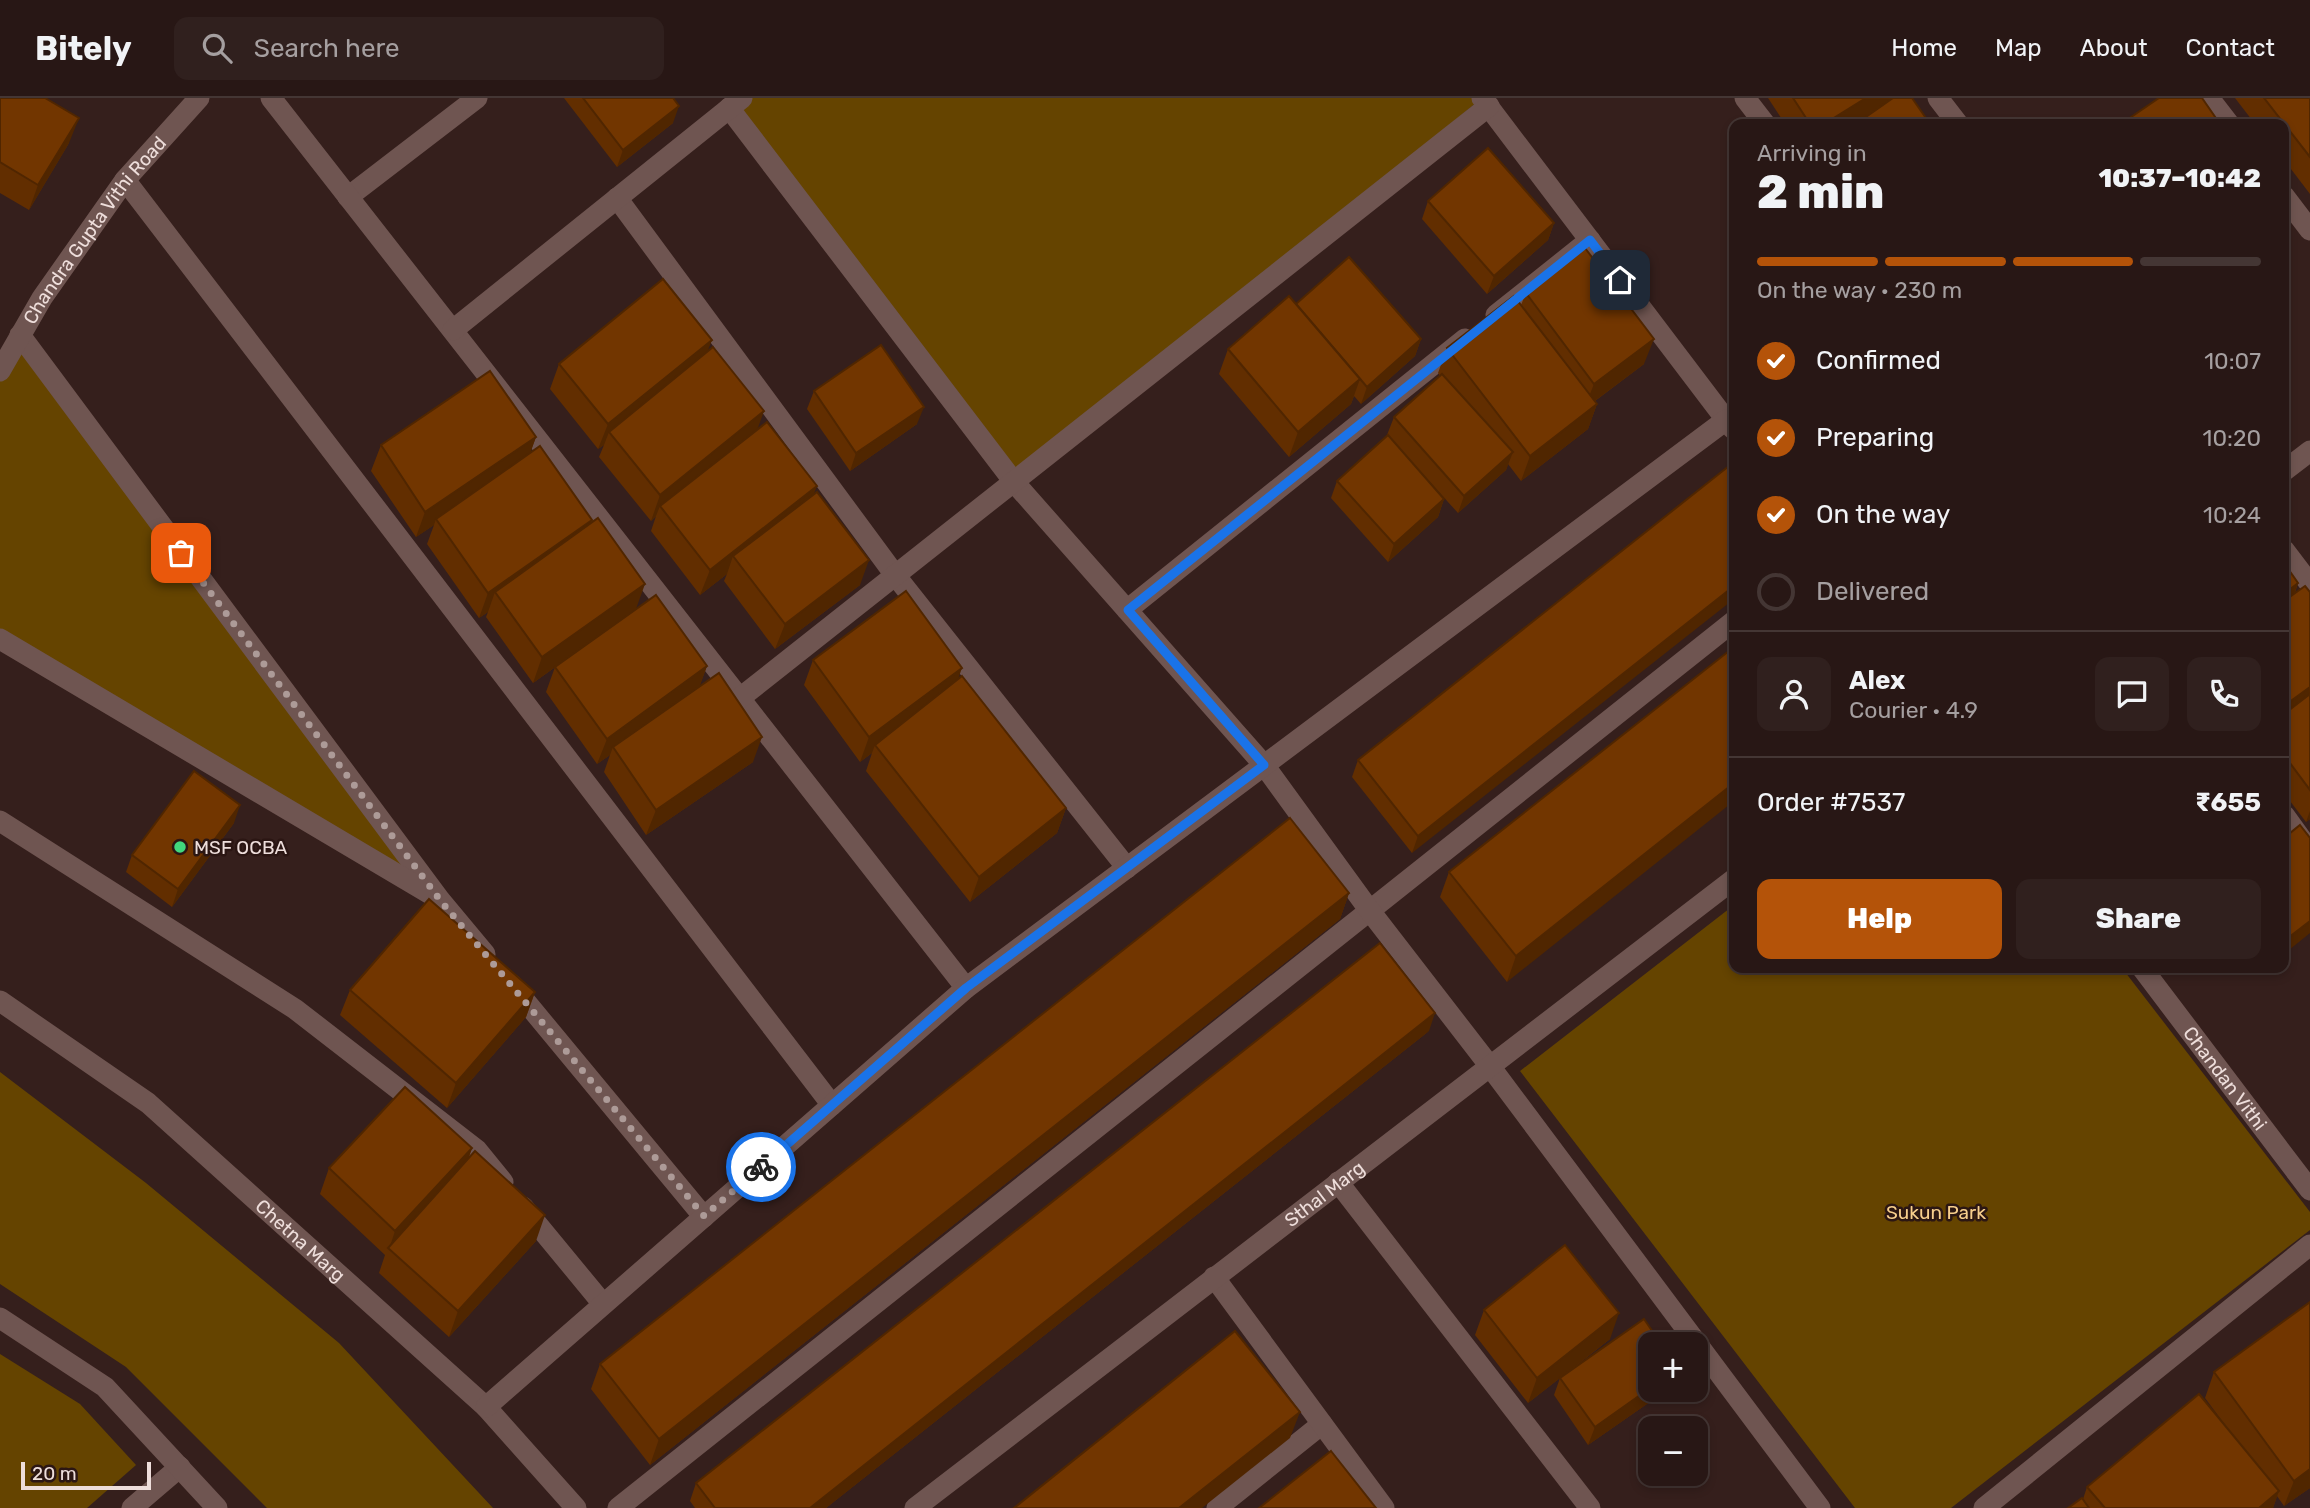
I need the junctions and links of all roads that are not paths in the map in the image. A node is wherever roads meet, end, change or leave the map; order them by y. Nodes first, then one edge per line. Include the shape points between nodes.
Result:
1 (199, 98) edge
2 (271, 98) edge
3 (477, 98) edge
4 (1745, 98) edge
5 (1938, 98) edge
6 (2209, 98) edge
7 (1485, 102) edge
8 (735, 103) edge
9 (1761, 119) edge
10 (1954, 119) edge
11 (2225, 119) edge
12 (125, 180) junction
13 (348, 197) junction
14 (617, 198) junction
15 (2289, 203) edge
16 (2310, 230) edge
17 (1590, 240) junction
18 (453, 330) junction
19 (20, 335) junction
20 (0, 371) edge
21 (1729, 424) edge
22 (1729, 426) edge
23 (2310, 451) edge
24 (2289, 467) edge
25 (1014, 482) junction
26 (2289, 557) edge
27 (895, 575) junction
28 (2310, 584) edge
29 (1128, 610) junction
30 (1729, 625) edge
31 (0, 639) edge
32 (740, 698) junction
33 (1264, 765) junction
34 (0, 821) edge
35 (2289, 822) edge
36 (2310, 851) edge
37 (1127, 868) junction
38 (1729, 883) edge
39 (440, 900) junction
40 (1370, 911) junction
41 (2146, 973) edge
42 (966, 988) junction
43 (0, 1002) edge
44 (1489, 1065) junction
45 (832, 1105) junction
46 (1338, 1182) junction
47 (2310, 1189) edge
48 (704, 1216) junction
49 (2310, 1245) edge
50 (1214, 1277) junction
51 (603, 1304) junction
52 (0, 1318) edge
53 (486, 1407) junction
54 (1322, 1424) junction
55 (180, 1467) junction
56 (132, 1508) edge
57 (217, 1508) edge
58 (576, 1508) edge
59 (618, 1508) edge
60 (915, 1508) edge
61 (1217, 1508) edge
62 (1384, 1508) edge
63 (1590, 1508) edge
64 (1820, 1508) edge
65 (1984, 1508) edge

1 - 12 street, Chandra Gupta Vithi Road
2 - 13 street
3 - 13 street
4 - 9 street
5 - 10 street
6 - 11 street
7 - 17 street
7 - 25 street
8 - 14 street
8 - 25 street
12 - 19 street, Chandra Gupta Vithi Road
12 - 45 street
13 - 18 street
14 - 18 street
14 - 27 street
15 - 16 street
17 - 21 street
17 - 29 street
18 - 32 street
19 - 20 street, Chandra Gupta Vithi Road
19 - 39 street
22 - 33 street
23 - 24 street
25 - 27 street
25 - 29 street
26 - 28 street
27 - 32 street
27 - 37 street
29 - 33 street
30 - 40 street
31 - 39 street
32 - 42 street
33 - 37 street
33 - 40 street
34 - 51 street via 295,1009 477,1150
35 - 36 street
37 - 42 street
38 - 44 street, Sthal Marg
39 - 48 street
40 - 44 street
40 - 59 street
41 - 47 street, Chandan Vithi
42 - 45 street
43 - 53 street, Chetna Marg via 148,1103
44 - 46 street, Sthal Marg
44 - 64 street
45 - 48 street
46 - 50 street, Sthal Marg
46 - 63 street
48 - 51 street
49 - 65 street
50 - 54 street
50 - 60 street, Sthal Marg
51 - 53 street
52 - 55 street via 105,1387
53 - 58 street, Chetna Marg
54 - 61 street
54 - 62 street
55 - 56 street
55 - 57 street

